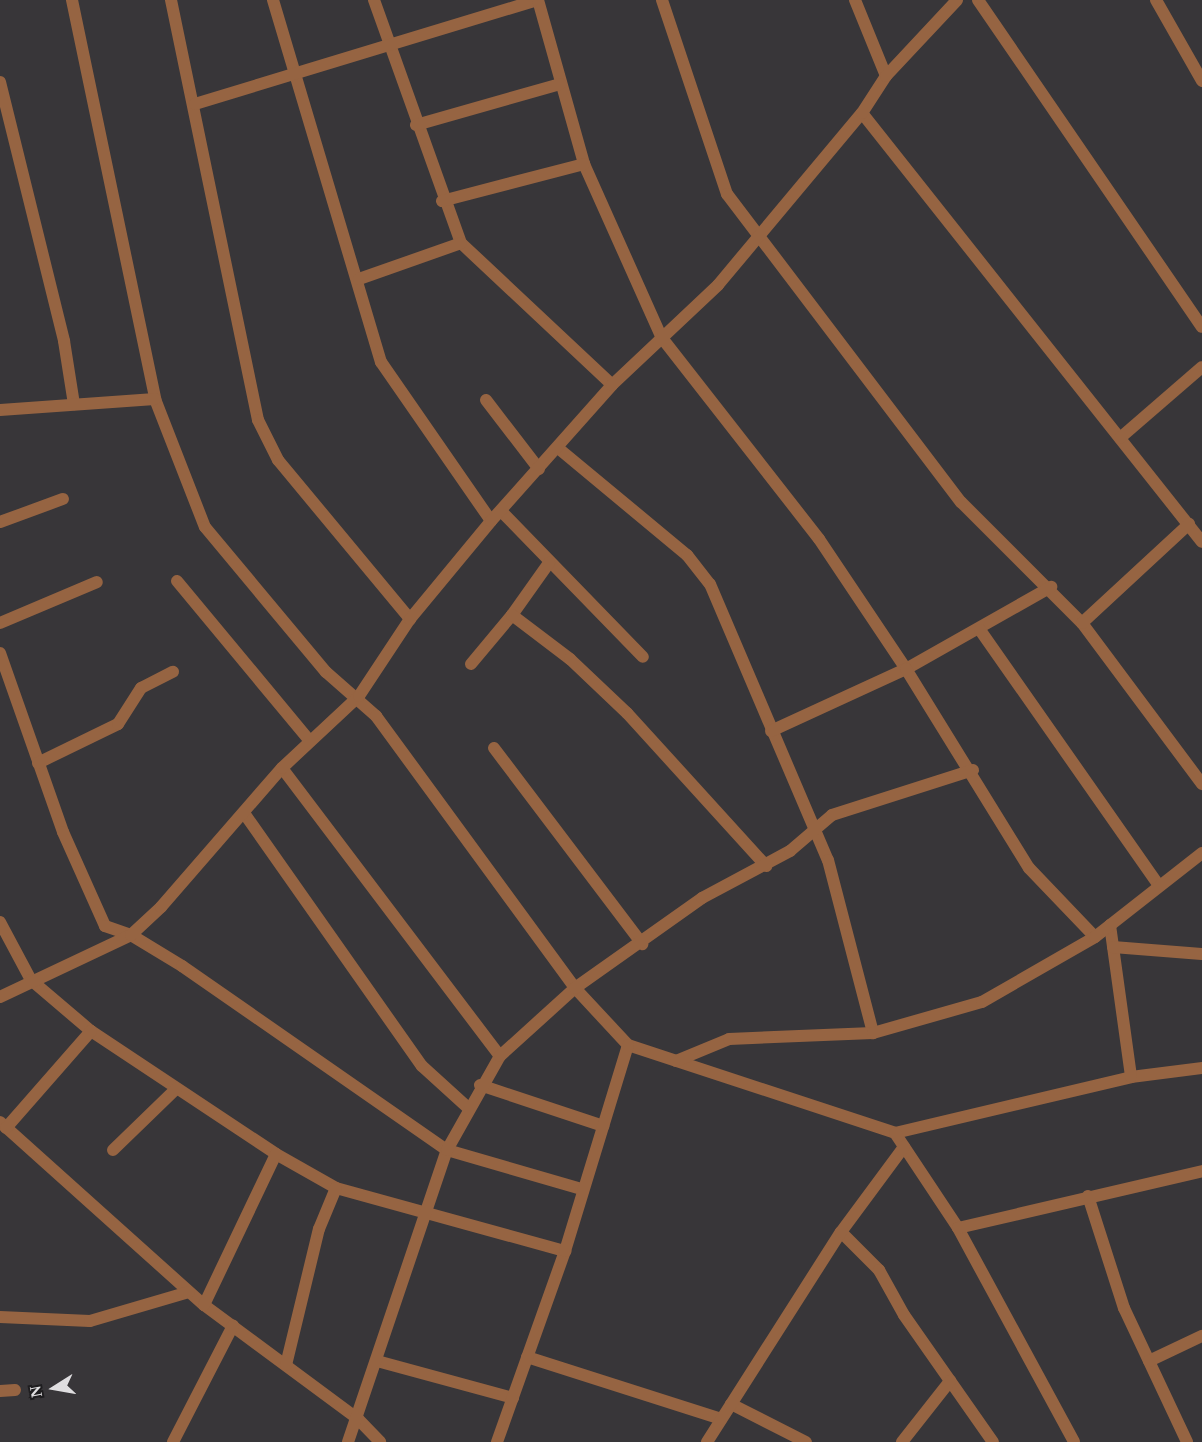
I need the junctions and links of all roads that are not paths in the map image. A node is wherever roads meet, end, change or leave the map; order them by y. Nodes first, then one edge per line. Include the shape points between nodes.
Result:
1 (72, 0) edge
2 (171, 0) edge
3 (273, 0) edge
4 (374, 0) edge
5 (662, 0) edge
6 (855, 0) edge
7 (957, 0) edge
8 (978, 0) edge
9 (1156, 0) edge
10 (388, 48) junction
11 (294, 74) junction
12 (886, 76) junction
13 (1202, 81) edge
14 (0, 82) edge
15 (560, 84) junction
16 (195, 104) junction
17 (862, 113) junction
18 (416, 125) junction
19 (584, 164) junction
20 (442, 201) junction
21 (759, 238) junction
22 (460, 243) junction
23 (359, 279) junction
24 (1202, 327) edge
25 (662, 338) junction
26 (1202, 367) edge
27 (612, 385) junction
28 (154, 399) junction
29 (486, 400) dead end
30 (74, 404) junction
31 (0, 410) edge
32 (1120, 438) junction
33 (558, 448) junction
34 (538, 469) junction
35 (63, 499) dead end
36 (502, 512) junction
37 (492, 521) junction
38 (0, 522) edge
39 (1189, 524) junction
40 (1202, 542) edge
41 (549, 563) junction
42 (177, 581) dead end
43 (96, 582) dead end
44 (1051, 586) junction
45 (512, 615) junction
46 (410, 619) junction
47 (0, 622) edge
48 (1082, 623) junction
49 (980, 630) junction
50 (0, 653) edge
51 (644, 657) dead end
52 (471, 664) dead end
53 (906, 669) junction
54 (173, 672) dead end
55 (3, 673) edge
56 (359, 696) junction
57 (771, 731) junction
58 (310, 741) junction
59 (494, 748) dead end
60 (38, 763) junction
61 (282, 768) junction
62 (973, 770) junction
63 (1202, 784) edge
64 (243, 813) junction
65 (814, 827) junction
66 (1202, 853) edge
67 (766, 866) junction
68 (1159, 886) junction
69 (0, 922) edge
70 (1110, 925) junction
71 (131, 935) junction
72 (1095, 937) junction
73 (642, 944) junction
74 (1113, 947) junction
75 (1202, 954) edge
76 (31, 980) junction
77 (575, 988) junction
78 (0, 997) edge
79 (91, 1031) junction
80 (873, 1033) junction
81 (628, 1045) junction
82 (500, 1056) junction
83 (676, 1061) junction
84 (1202, 1068) edge
85 (1131, 1077) junction
86 (480, 1085) junction
87 (176, 1089) junction
88 (467, 1107) junction
89 (3, 1125) edge
90 (603, 1126) junction
91 (895, 1133) junction
92 (904, 1147) junction
93 (112, 1150) dead end
94 (447, 1150) junction
95 (276, 1154) junction
96 (1202, 1171) edge
97 (336, 1188) junction
98 (581, 1189) junction
99 (1088, 1196) junction
100 (424, 1213) junction
101 (958, 1228) junction
102 (841, 1232) junction
103 (565, 1251) junction
104 (189, 1292) junction
105 (204, 1305) junction
106 (0, 1317) edge
107 (233, 1326) junction
108 (1202, 1336) edge
109 (527, 1358) junction
110 (377, 1361) junction
111 (1149, 1361) junction
112 (286, 1365) junction
113 (950, 1381) junction
114 (15, 1390) dead end
115 (0, 1391) edge
116 (513, 1398) junction
117 (732, 1404) junction
118 (358, 1419) junction
119 (721, 1419) junction
120 (173, 1442) edge
121 (348, 1442) edge
122 (381, 1442) edge
123 (497, 1442) edge
124 (707, 1442) edge
125 (806, 1442) edge
126 (902, 1442) edge
127 (993, 1442) edge
128 (1074, 1442) edge
129 (1187, 1442) edge

1 - 28 street via 121,215
2 - 16 street
3 - 11 street
4 - 10 street
5 - 21 street via 727,194
6 - 12 street
7 - 12 street
8 - 24 street
9 - 13 street
10 - 11 street
10 - 15 street via 538,0
10 - 18 street
11 - 16 street
11 - 23 street
12 - 17 street
14 - 30 street via 64,341
15 - 18 street
15 - 19 street
16 - 46 street via 258,420 269,447
17 - 21 street
17 - 32 street
18 - 20 street
19 - 20 street
19 - 25 street
20 - 22 street
21 - 25 street
21 - 44 street via 961,502
22 - 23 street
22 - 27 street
23 - 37 street via 390,379
25 - 27 street
25 - 53 street via 819,539
26 - 32 street
27 - 33 street
28 - 30 street
28 - 56 street via 215,543 326,672
29 - 34 street
30 - 31 street
32 - 39 street
33 - 34 street
33 - 57 street via 687,555 710,584
34 - 36 street
35 - 38 street
36 - 37 street
36 - 41 street
37 - 46 street
39 - 40 street
39 - 48 street
41 - 45 street
41 - 51 street
42 - 58 street
43 - 47 street
44 - 48 street
44 - 49 street
45 - 52 street
45 - 67 street via 570,659 627,713
46 - 56 street
48 - 63 street
49 - 53 street
49 - 68 street
50 - 55 street
53 - 57 street
53 - 62 street
54 - 60 street via 141,688 118,724
55 - 60 street
56 - 58 street
56 - 77 street
57 - 65 street
58 - 61 street
59 - 73 street
60 - 71 street via 98,917 105,926
61 - 64 street
61 - 82 street
62 - 65 street via 841,811
62 - 72 street via 1029,868
64 - 71 street
64 - 88 street via 422,1066
65 - 67 street
65 - 80 street via 851,935
66 - 68 street
67 - 73 street via 702,898
68 - 70 street
69 - 76 street
70 - 72 street
70 - 74 street
71 - 76 street
71 - 94 street
72 - 80 street via 982,1002
73 - 77 street
74 - 75 street
74 - 85 street
76 - 78 street
76 - 79 street
77 - 81 street
77 - 82 street
79 - 87 street
79 - 89 street
80 - 83 street via 729,1039
81 - 83 street
81 - 90 street
82 - 86 street
83 - 91 street
84 - 85 street
85 - 91 street
86 - 88 street
86 - 90 street
87 - 93 street
87 - 95 street
88 - 94 street
89 - 104 street
90 - 98 street
91 - 92 street
92 - 101 street
92 - 102 street
94 - 98 street
94 - 100 street
95 - 97 street
95 - 105 street
96 - 99 street
97 - 100 street
97 - 112 street via 319,1229
98 - 103 street
99 - 101 street
99 - 111 street via 1124,1308
100 - 103 street
100 - 110 street
101 - 128 street
102 - 113 street via 879,1270
102 - 117 street
103 - 109 street
104 - 105 street
104 - 106 street via 125,1315 90,1321
105 - 107 street
107 - 112 street
107 - 120 street
108 - 111 street
109 - 116 street
109 - 119 street
110 - 116 street
110 - 118 street
111 - 129 street
112 - 118 street
113 - 126 street
113 - 127 street
114 - 115 street
116 - 123 street
117 - 119 street
117 - 125 street
118 - 121 street
118 - 122 street
119 - 124 street

